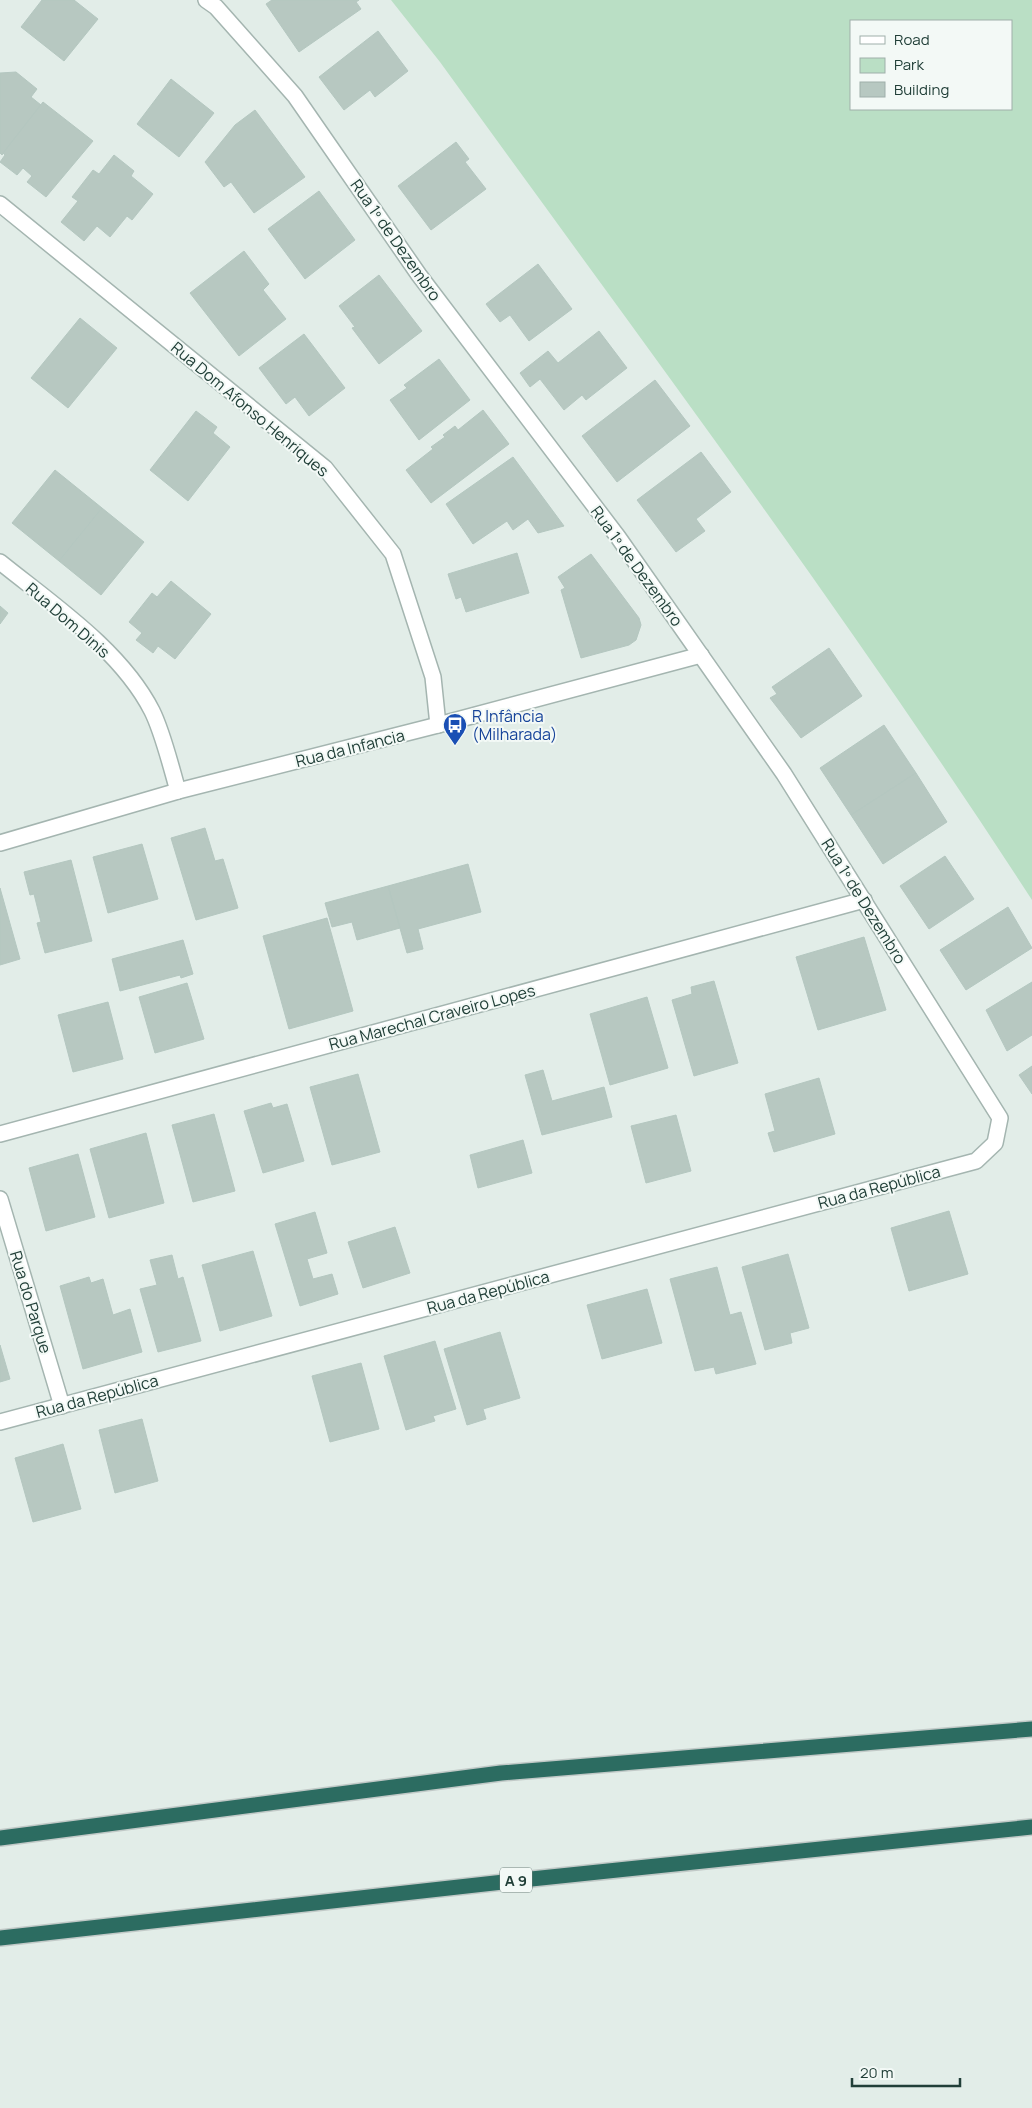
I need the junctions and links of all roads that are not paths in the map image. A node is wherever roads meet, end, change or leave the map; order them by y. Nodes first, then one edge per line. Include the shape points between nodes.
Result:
1 (211, 2) edge
2 (0, 204) edge
3 (0, 562) edge
4 (701, 655) junction
5 (438, 726) junction
6 (178, 791) junction
7 (0, 843) edge
8 (864, 900) junction
9 (0, 1134) edge
10 (976, 1161) joint
11 (0, 1199) edge
12 (62, 1406) junction
13 (0, 1422) edge
14 (1032, 1730) edge
15 (1032, 1826) edge
16 (0, 1838) edge
17 (0, 1938) edge

1 - 4 street, Rua 1º de Dezembro via 295,96 419,275 618,537
2 - 5 street, Rua Dom Afonso Henriques via 325,468 393,554 433,676
3 - 6 street, Rua Dom Dinis via 79,625 120,665 152,711
4 - 5 street, Rua da Infancia
4 - 8 street, Rua 1º de Dezembro via 784,774
5 - 6 street, Rua da Infancia
6 - 7 street, Rua da Infancia
8 - 9 street, Rua Marechal Craveiro Lopes
8 - 10 street, Rua 1º de Dezembro via 1000,1118 995,1143
10 - 12 street, Rua da República
11 - 12 street, Rua do Parque
12 - 13 street, Rua da República
14 - 16 highway via 500,1773
15 - 17 highway, A 9

